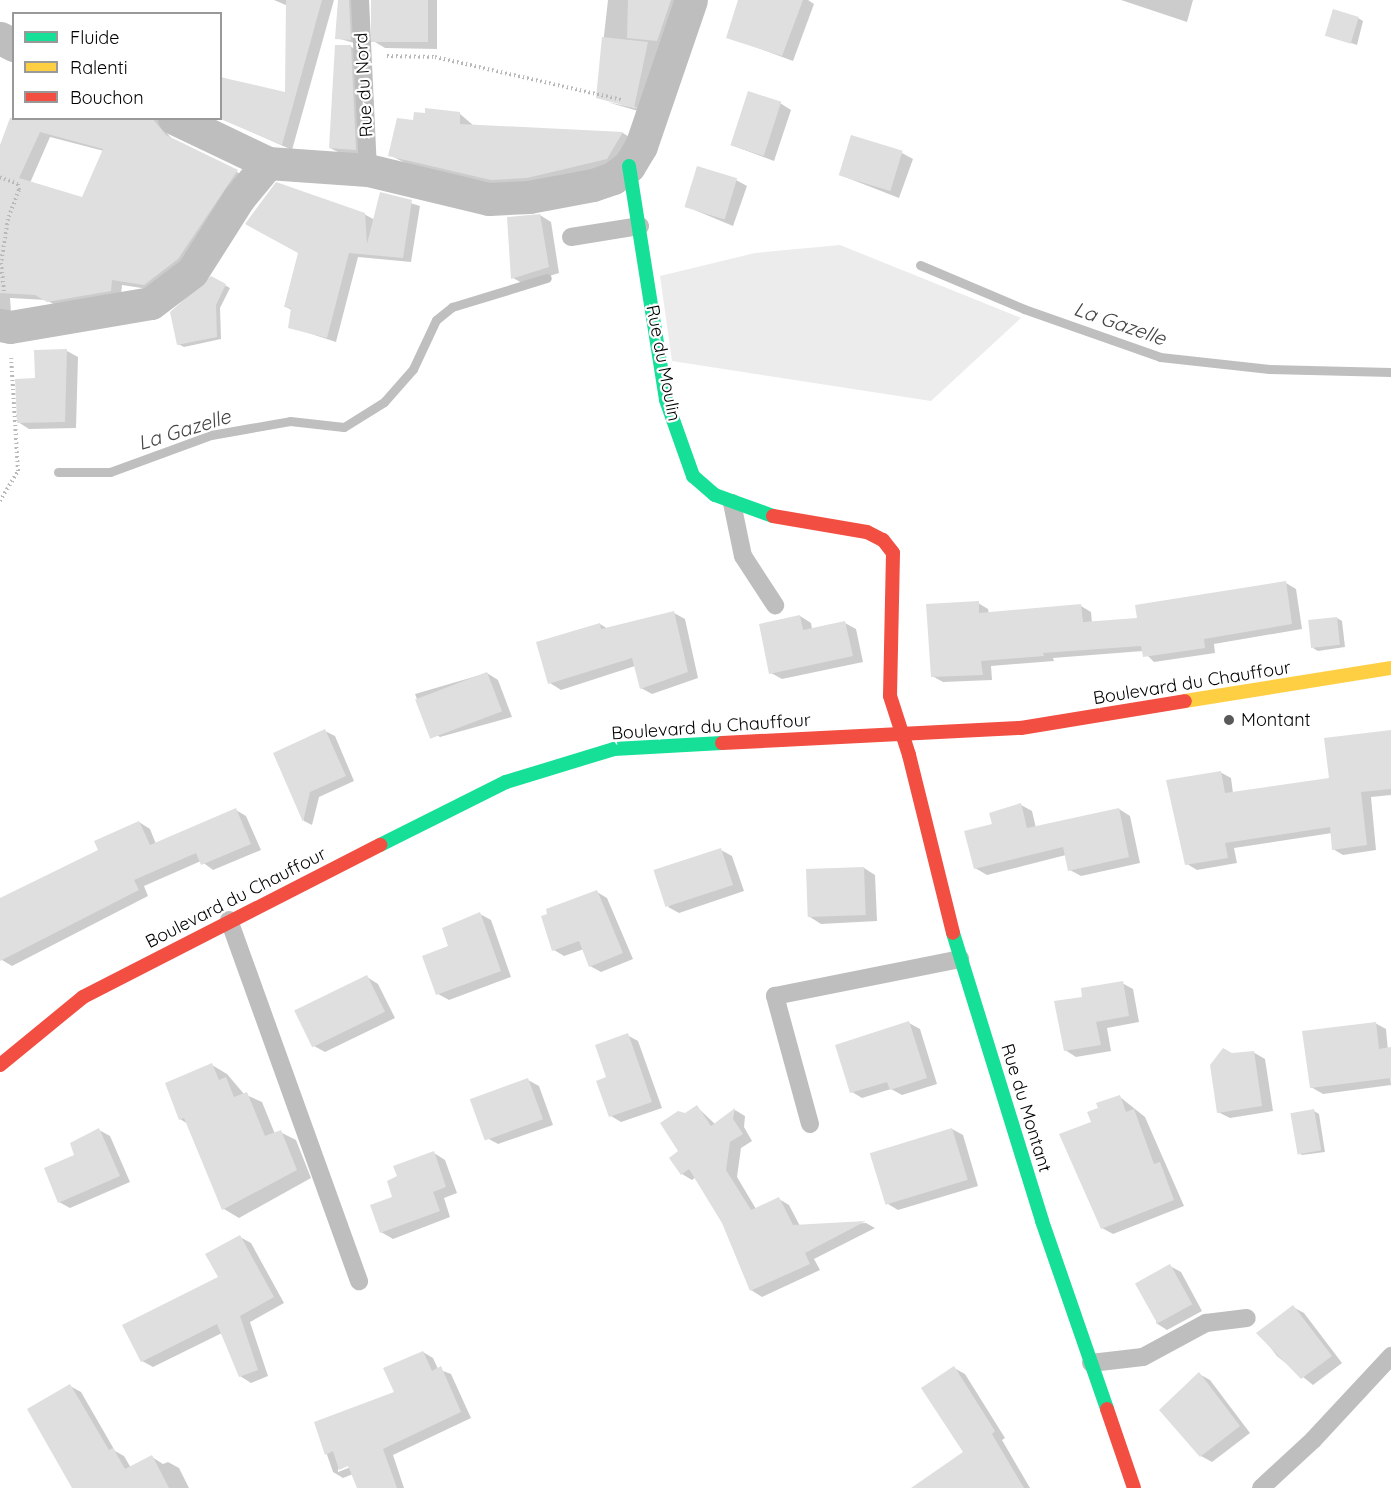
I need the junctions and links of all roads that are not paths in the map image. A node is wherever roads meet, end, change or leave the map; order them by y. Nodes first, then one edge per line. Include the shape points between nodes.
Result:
1 (360, 0) edge
2 (691, 0) edge
3 (178, 120) edge
4 (268, 163) junction
5 (629, 166) junction
6 (368, 170) junction
7 (640, 226) junction
8 (571, 237) dead end
9 (5, 326) edge
10 (732, 503) junction
11 (775, 605) dead end
12 (1391, 668) edge
13 (902, 734) junction
14 (229, 920) junction
15 (960, 959) junction
16 (0, 1065) edge
17 (810, 1124) dead end
18 (359, 1281) dead end
19 (1247, 1318) dead end
20 (1391, 1356) edge
21 (1091, 1363) junction
22 (1134, 1488) edge
23 (1261, 1488) edge

1 - 6 lane, Rue du Nord
2 - 5 street via 656,108
3 - 4 street
4 - 6 street
4 - 9 street via 239,198 192,272 151,303
5 - 6 street via 613,178 593,184 529,197 489,199
5 - 7 street, Rue du Moulin
7 - 8 lane
7 - 10 street, Rue du Moulin via 666,400 681,448 693,476 715,495
10 - 11 lane via 743,556
10 - 13 street, Rue du Moulin via 756,513 867,532 883,540 893,553 890,696
12 - 13 street, Boulevard du Chauffour via 1021,728
13 - 14 street, Boulevard du Chauffour via 614,749 506,782
13 - 15 street, Rue du Montant
14 - 16 street, Boulevard du Chauffour via 83,997
14 - 18 lane
15 - 17 lane via 775,996
15 - 21 street, Rue du Montant
19 - 21 lane via 1206,1323 1143,1357
20 - 23 lane via 1313,1440
21 - 22 street, Rue du Montant

